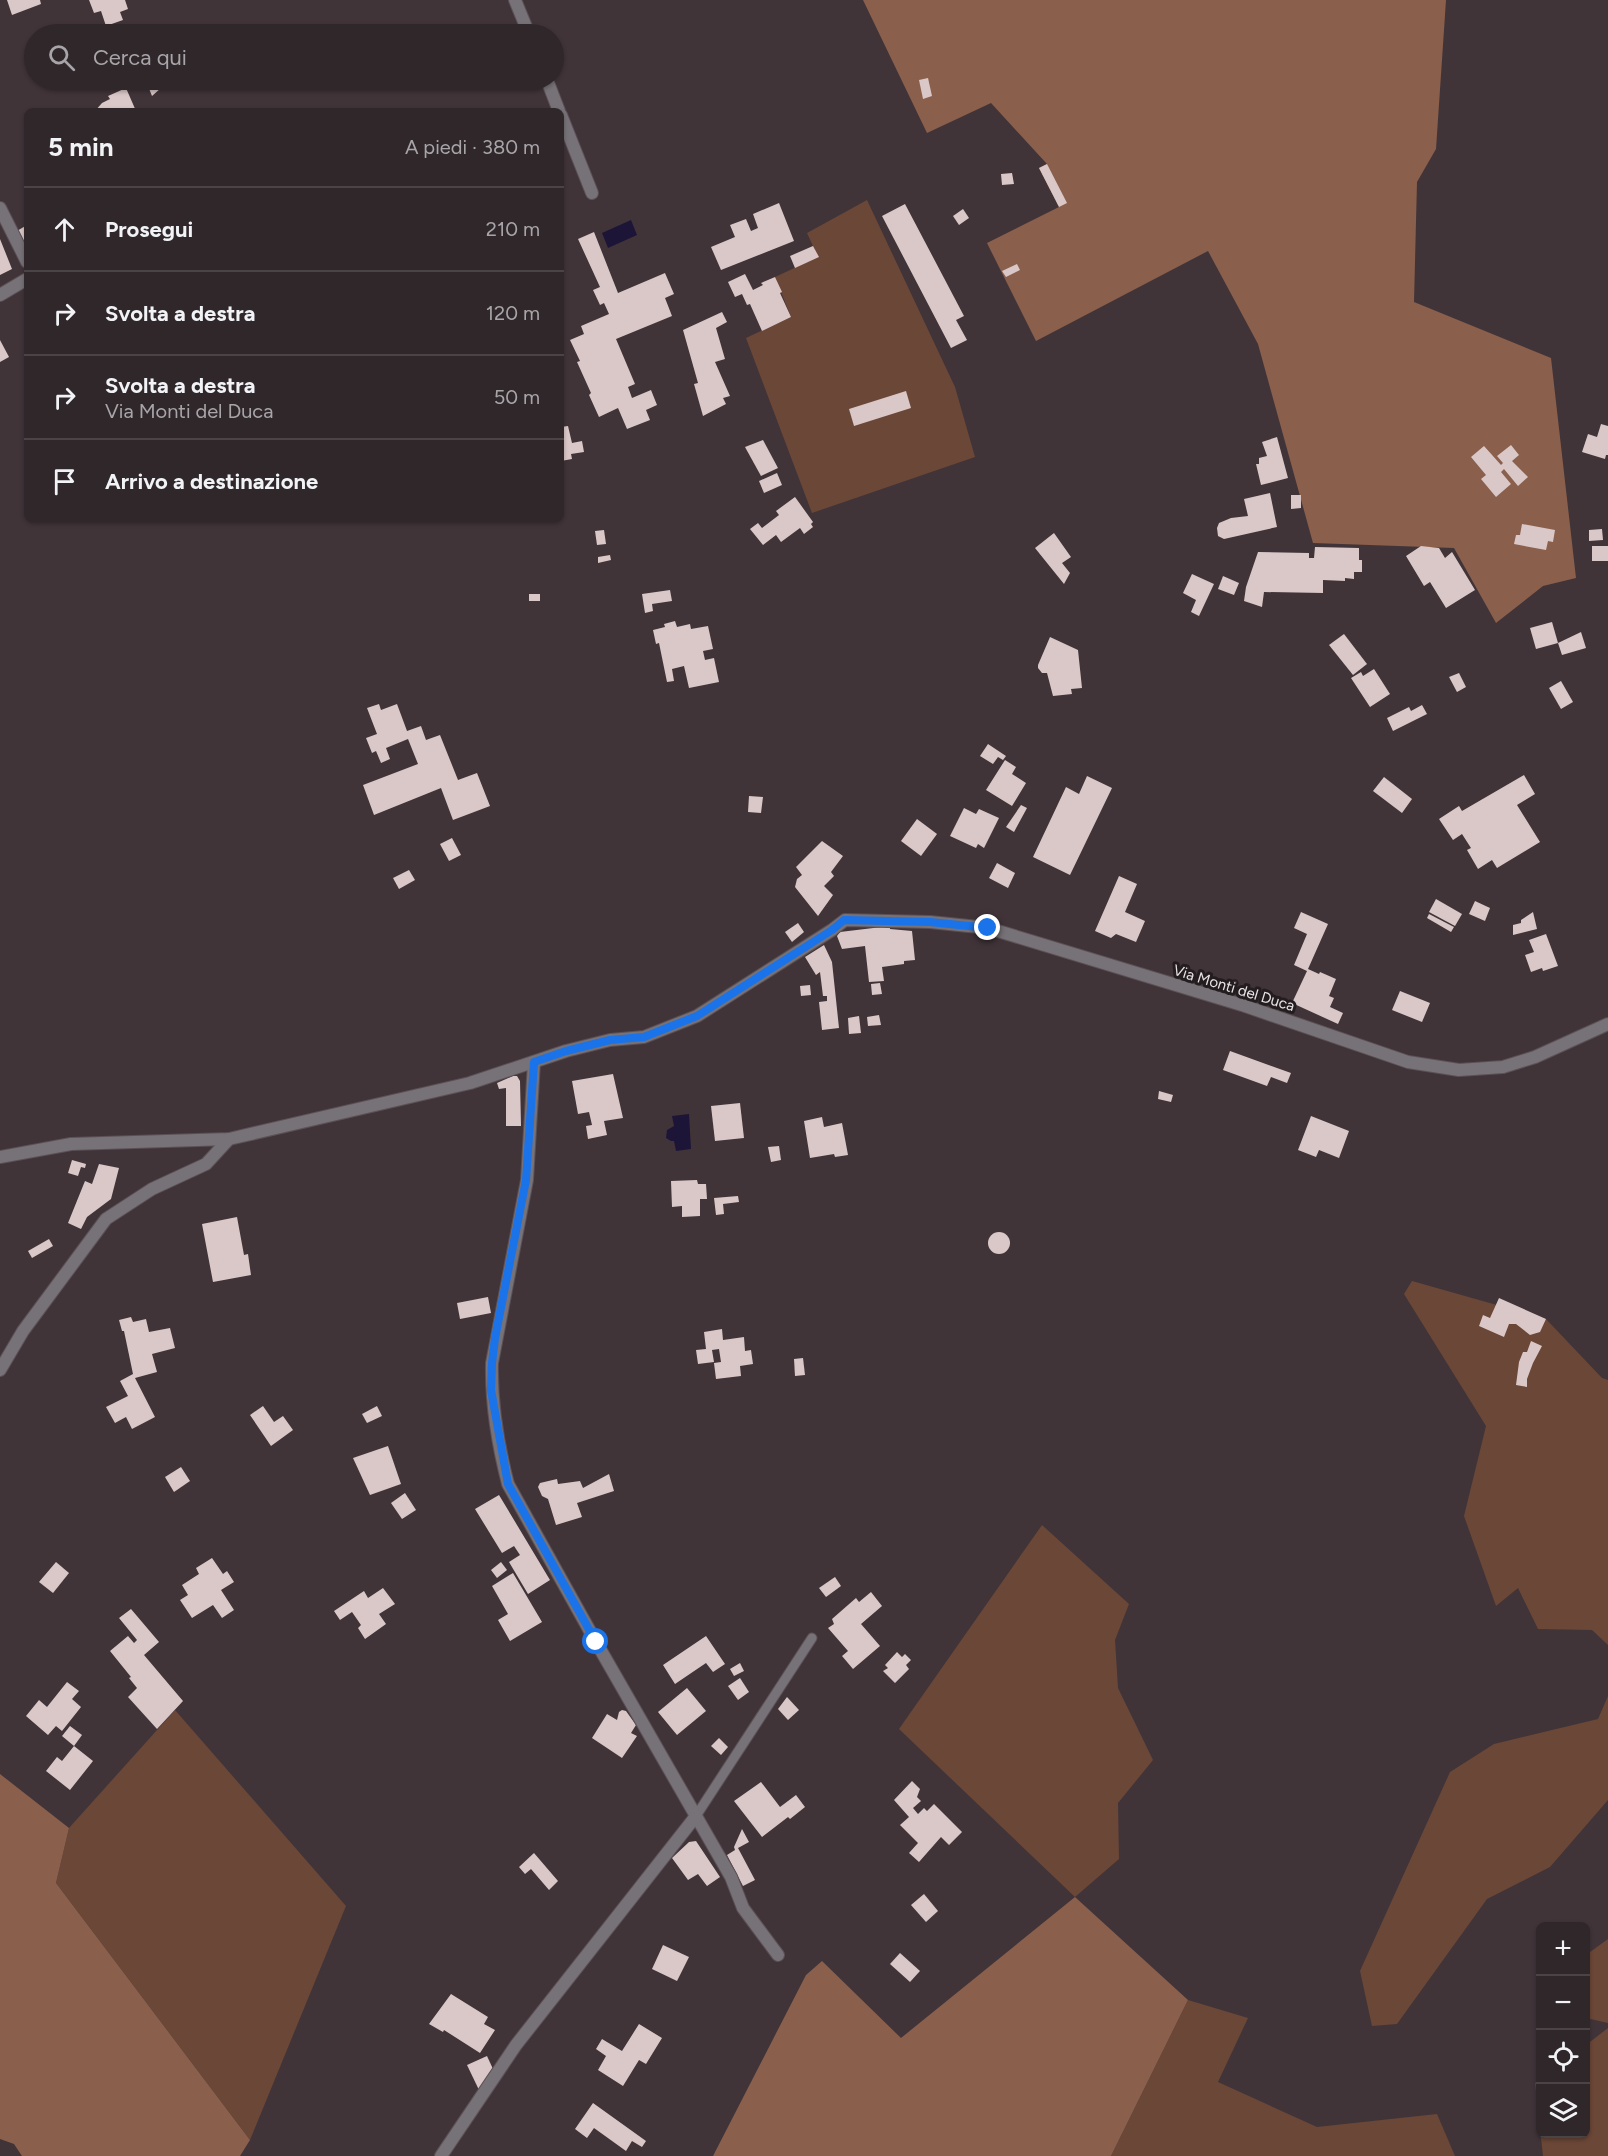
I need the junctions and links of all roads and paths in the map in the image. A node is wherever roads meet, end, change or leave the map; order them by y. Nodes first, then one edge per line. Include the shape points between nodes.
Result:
1 (515, 0) edge
2 (525, 24) edge
3 (551, 90) edge
4 (558, 108) edge
5 (564, 123) edge
6 (592, 193) dead end
7 (0, 208) edge
8 (24, 256) edge
9 (24, 281) edge
10 (0, 296) edge
11 (1608, 1024) edge
12 (534, 1062) junction
13 (229, 1139) junction
14 (0, 1157) edge
15 (0, 1370) edge
16 (813, 1638) dead end
17 (696, 1816) junction
18 (778, 1954) dead end
19 (441, 2156) edge

1 - 2 street
3 - 4 street
5 - 6 street
7 - 8 street
9 - 10 street
11 - 12 street, Via Monti del Duca via 1524,1060 1459,1070 1408,1062 1242,1005 988,928 844,920 697,1016 644,1037 610,1040
12 - 13 street via 470,1083
12 - 17 street via 526,1180 492,1363 491,1390 503,1466 513,1494
13 - 14 street via 71,1144
13 - 15 street via 206,1164 152,1189 106,1220 22,1331
16 - 17 lane
17 - 18 street via 731,1877 743,1908
17 - 19 street via 516,2045

